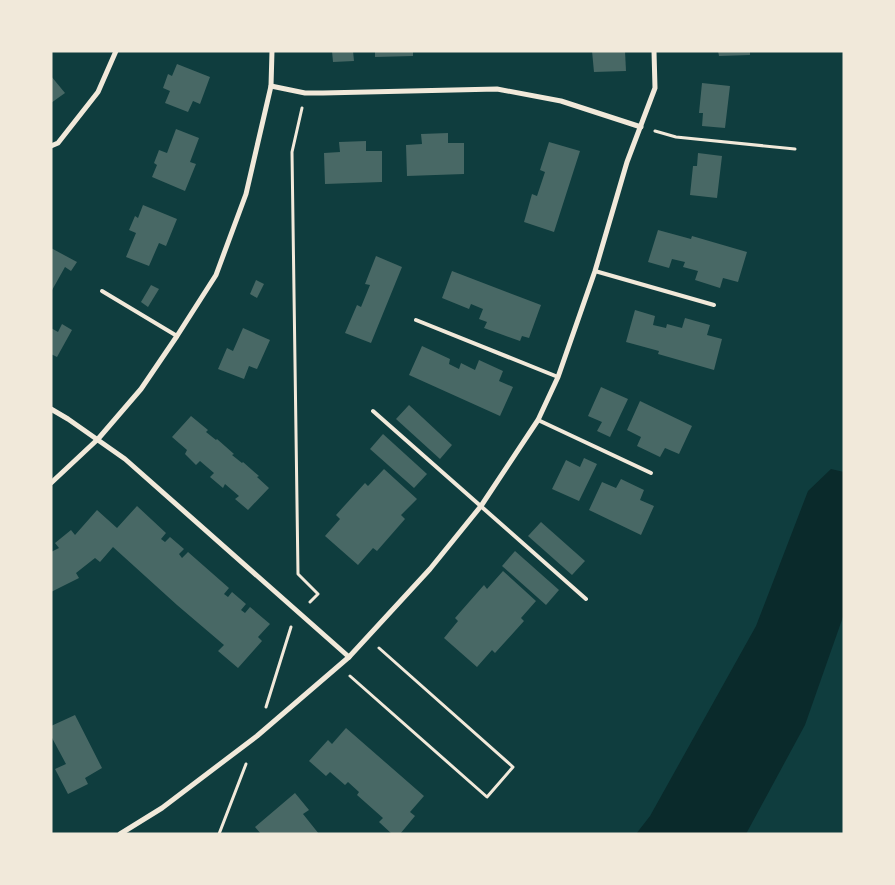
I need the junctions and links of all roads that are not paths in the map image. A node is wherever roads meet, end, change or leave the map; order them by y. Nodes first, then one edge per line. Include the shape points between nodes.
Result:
1 (116, 51) edge
2 (272, 51) edge
3 (654, 51) edge
4 (270, 86) junction
5 (640, 127) junction
6 (51, 146) edge
7 (595, 271) junction
8 (102, 291) dead end
9 (714, 305) dead end
10 (416, 320) dead end
11 (177, 336) junction
12 (558, 377) junction
13 (51, 409) edge
14 (373, 410) dead end
15 (538, 420) junction
16 (98, 439) junction
17 (651, 473) dead end
18 (51, 483) edge
19 (481, 506) junction
20 (586, 599) dead end
21 (349, 657) junction
22 (120, 834) edge

1 - 6 street via 98,92 58,143
2 - 4 street
3 - 5 street via 654,88
4 - 5 street via 305,92 497,89 561,101
4 - 11 street via 246,194 216,275
5 - 7 street
7 - 9 lane
7 - 12 street
8 - 11 lane
10 - 12 lane
11 - 16 street via 141,389
12 - 15 street
13 - 16 street
14 - 19 lane
15 - 17 lane
15 - 19 street
16 - 18 street
16 - 21 street via 125,459
19 - 20 lane
19 - 21 street via 430,569
21 - 22 street via 257,736 162,808

